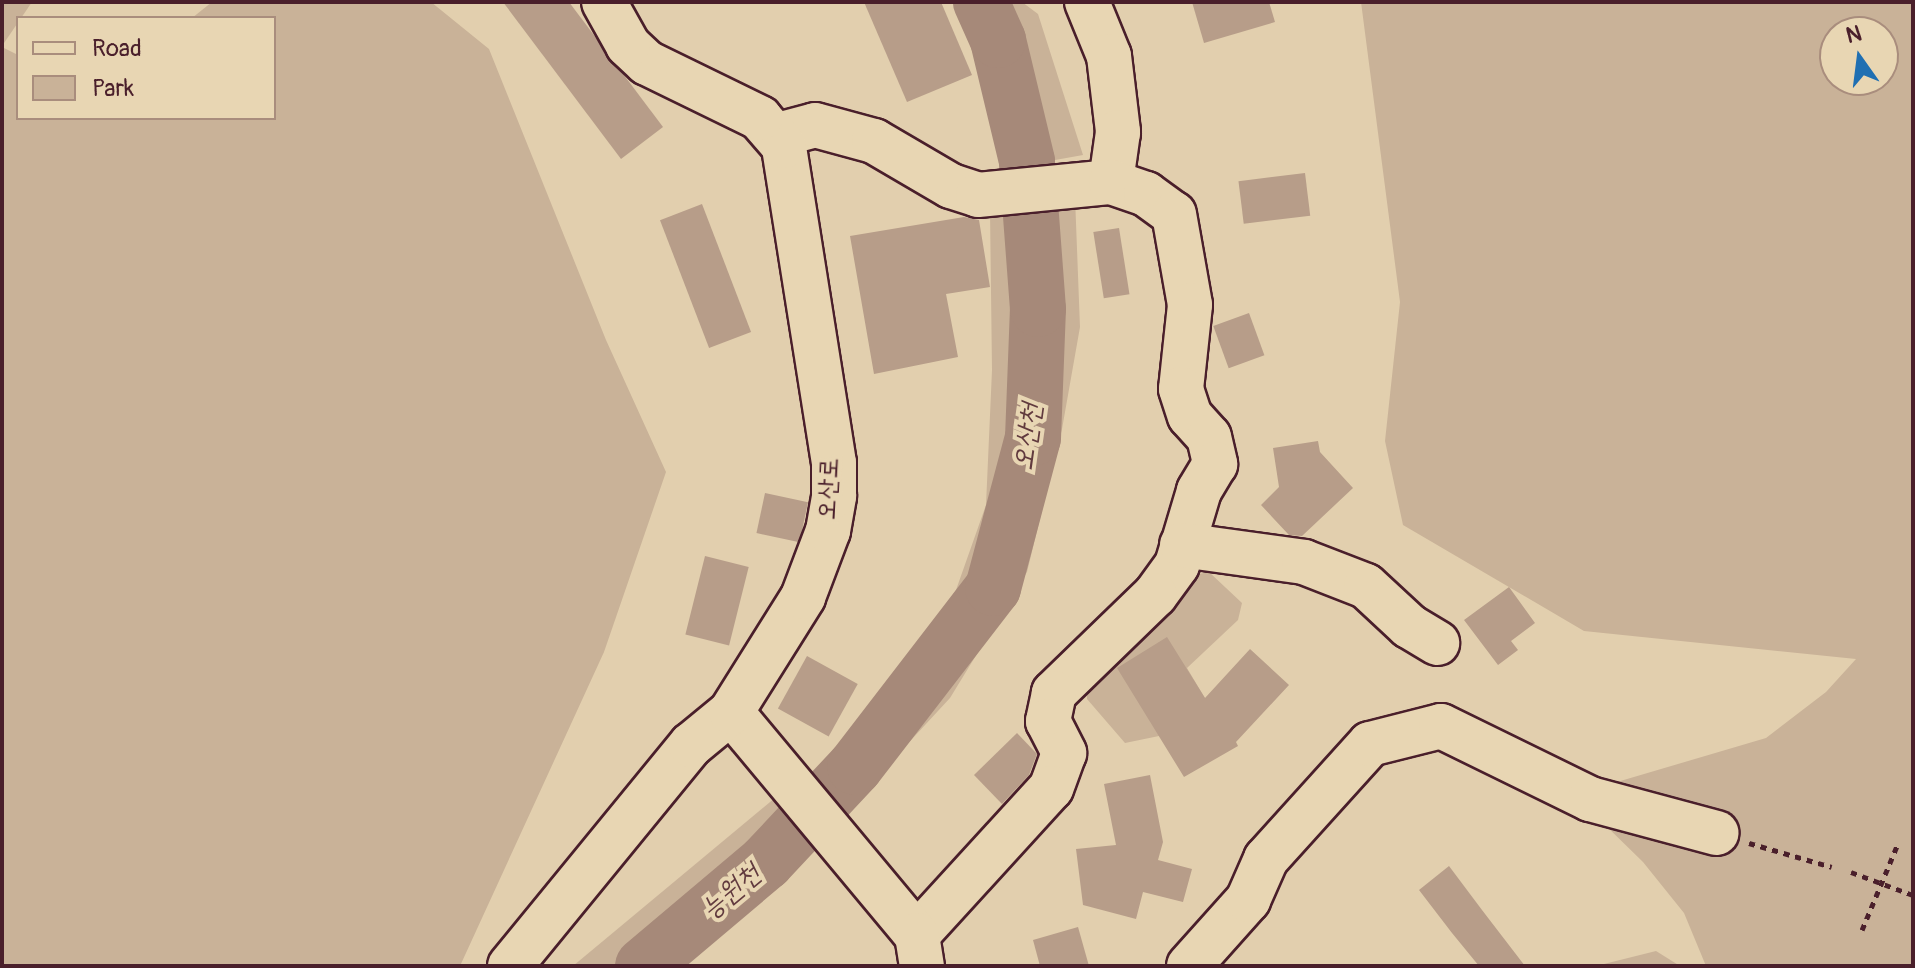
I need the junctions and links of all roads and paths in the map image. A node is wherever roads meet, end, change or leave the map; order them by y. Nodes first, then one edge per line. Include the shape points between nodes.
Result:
1 (604, 2) edge
2 (1087, 2) edge
3 (778, 135) junction
4 (1094, 186) junction
5 (1182, 545) junction
6 (1437, 643) dead end
7 (731, 712) junction
8 (1717, 833) joint
9 (1897, 846) dead end
10 (1832, 867) dead end
11 (1851, 872) dead end
12 (1882, 883) junction
13 (1913, 895) edge
14 (1862, 930) dead end
15 (919, 950) edge
16 (510, 966) edge
17 (1189, 966) edge

1 - 3 street via 620,34 647,63 760,118
2 - 4 street via 1109,56 1118,132
3 - 4 street via 815,125 874,141 951,186 997,197
3 - 7 street, 오산로 via 789,160 834,463 834,496 828,531 803,597
4 - 5 street via 1146,194 1174,214 1190,305 1181,389 1190,416 1209,437 1215,464 1199,491
5 - 6 street via 1304,562 1341,576 1366,586
5 - 15 street via 1177,565 1155,595 1054,693 1048,721 1064,753 1051,788
7 - 15 street
7 - 16 street, 오산로 via 691,745
8 - 10 path
8 - 17 street via 1590,799 1441,726 1370,744 1266,859 1248,900
9 - 12 path
11 - 12 path
12 - 13 path
12 - 14 path

